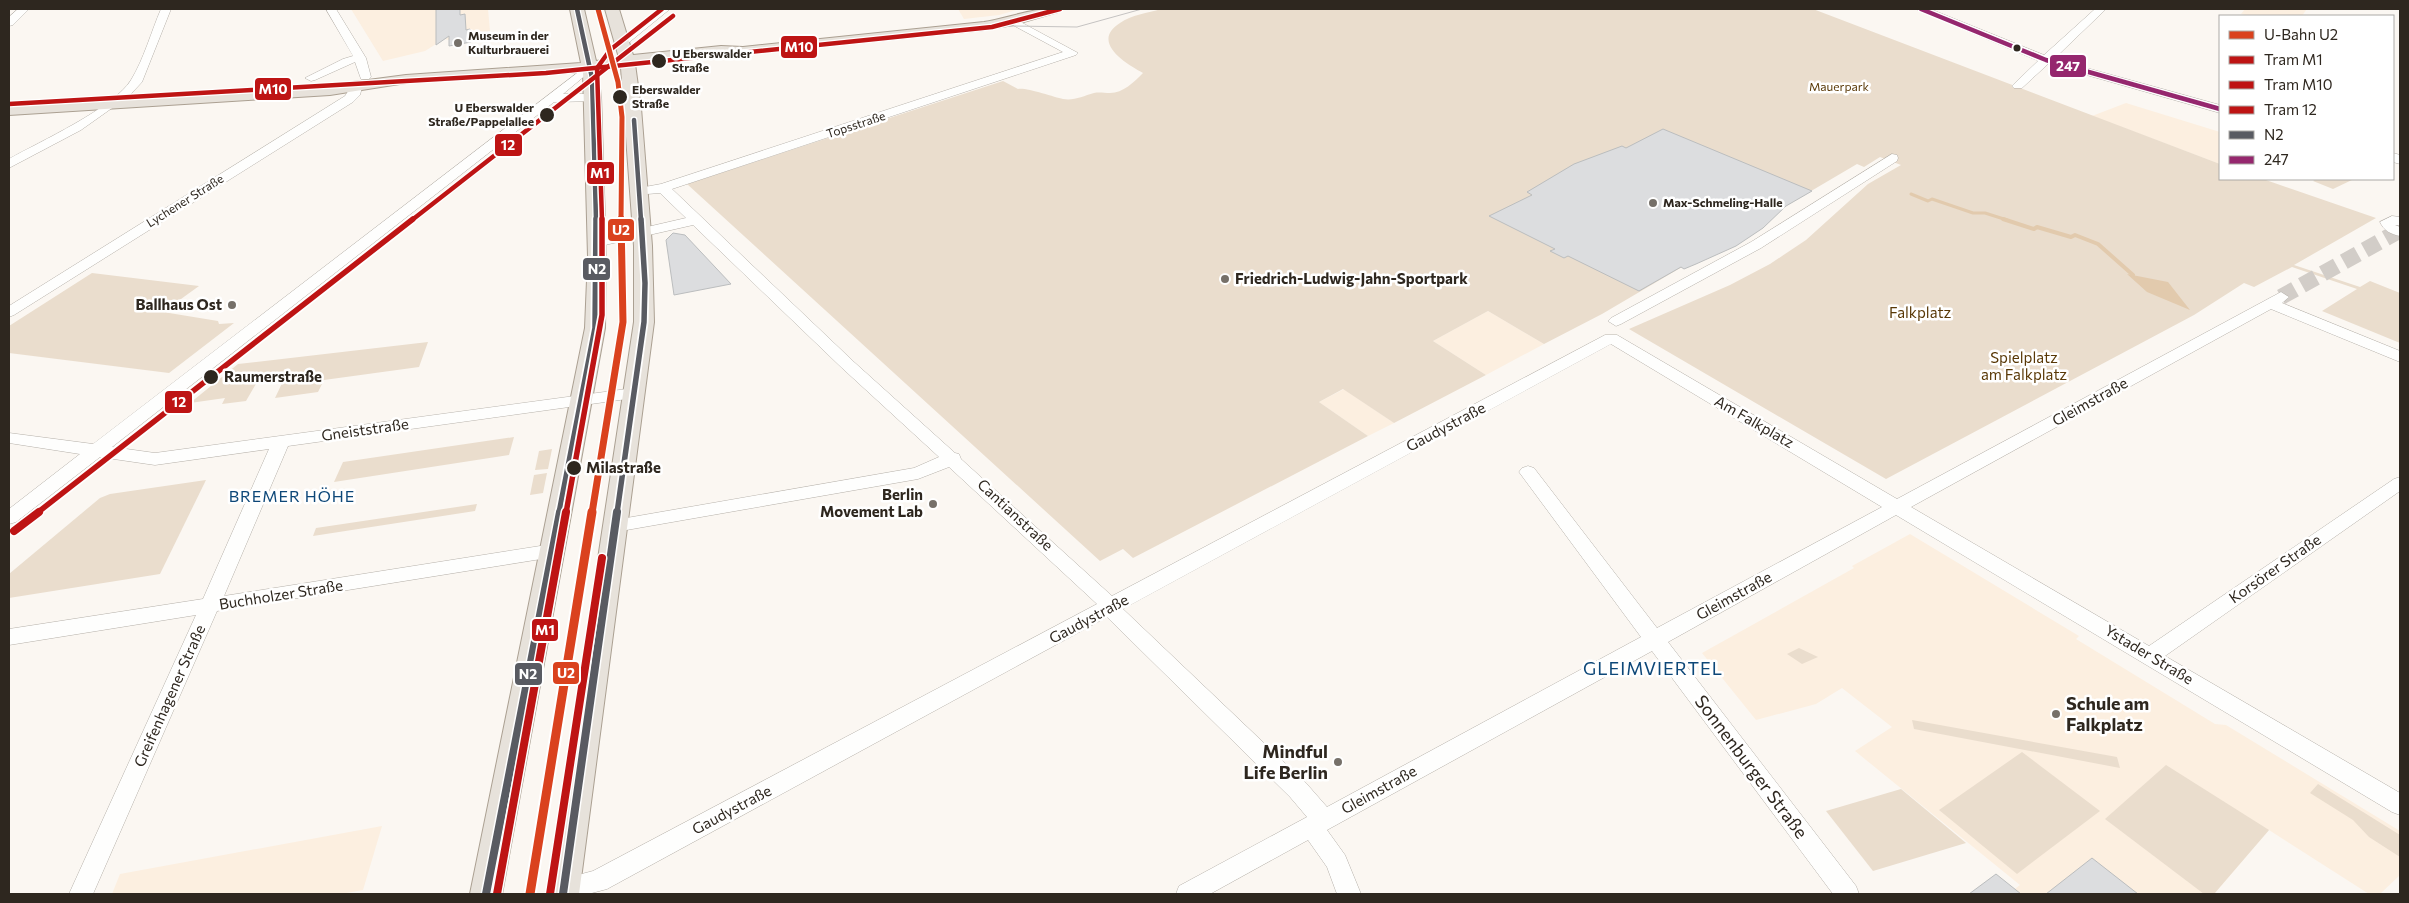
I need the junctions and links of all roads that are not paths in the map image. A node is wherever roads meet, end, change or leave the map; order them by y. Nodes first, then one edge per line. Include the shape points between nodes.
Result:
1 (24, 9) edge
2 (166, 9) edge
3 (331, 9) edge
4 (612, 9) edge
5 (616, 9) edge
6 (665, 9) edge
7 (1053, 9) edge
8 (1921, 9) edge
9 (2101, 9) edge
10 (578, 12) edge
11 (1012, 21) junction
12 (9, 23) edge
13 (623, 42) junction
14 (360, 58) junction
15 (2046, 60) junction
16 (627, 63) junction
17 (589, 67) junction
18 (311, 78) junction
19 (360, 82) junction
20 (2018, 86) dead end
21 (130, 90) junction
22 (9, 97) edge
23 (552, 98) junction
24 (593, 98) junction
25 (114, 104) junction
26 (2219, 109) edge
27 (9, 110) edge
28 (1892, 158) dead end
29 (9, 164) edge
30 (664, 188) junction
31 (639, 192) junction
32 (696, 220) junction
33 (642, 234) junction
34 (596, 243) junction
35 (9, 312) edge
36 (1613, 330) junction
37 (2400, 357) edge
38 (634, 393) junction
39 (581, 401) junction
40 (9, 438) edge
41 (281, 442) junction
42 (96, 451) junction
43 (952, 458) junction
44 (1528, 472) dead end
45 (2400, 483) edge
46 (1898, 506) junction
47 (9, 518) edge
48 (615, 526) junction
49 (553, 552) junction
50 (210, 606) junction
51 (1111, 607) junction
52 (9, 637) edge
53 (1655, 639) junction
54 (2150, 656) junction
55 (2400, 804) edge
56 (1318, 824) junction
57 (563, 892) edge
58 (81, 894) edge
59 (486, 894) edge
60 (1188, 894) edge
61 (1349, 894) edge
62 (1847, 894) edge

1 - 12 street
2 - 21 street
3 - 14 street
4 - 5 street
4 - 10 main road
4 - 13 main road
6 - 13 street
7 - 11 main road
8 - 15 street
9 - 15 street
10 - 17 main road
11 - 16 main road via 742,51 717,57
11 - 30 street, Topsstraße via 1072,53
13 - 16 main road
14 - 18 street
14 - 19 street
15 - 20 street
15 - 26 street
16 - 17 main road
16 - 31 main road via 633,96
17 - 19 main road
17 - 23 street
17 - 24 main road
18 - 19 main road
18 - 21 main road
19 - 25 main road
19 - 35 street, Lychener Straße via 349,99
21 - 22 main road
21 - 25 street
23 - 24 street
23 - 42 street
24 - 34 main road
25 - 27 main road
25 - 29 street
28 - 36 street via 1756,245
30 - 31 street, Topsstraße
30 - 32 street, Cantianstraße
31 - 33 main road
32 - 33 street
32 - 43 street, Cantianstraße via 848,365
33 - 34 street
33 - 38 main road via 644,322
34 - 39 main road via 595,320
36 - 46 street, Am Falkplatz
36 - 51 street, Gaudystraße
37 - 46 street, Gleimstraße via 2276,300
38 - 39 street, Gneiststraße
38 - 48 main road
39 - 41 street, Gneiststraße
39 - 49 main road
40 - 42 street
41 - 42 street, Gneiststraße via 155,459
41 - 50 street, Greifenhagener Straße
42 - 47 street
43 - 48 street via 918,473
43 - 51 street, Cantianstraße
44 - 53 street, Sonnenburger Straße
45 - 54 street, Korsörer Straße
46 - 53 street, Gleimstraße
46 - 54 street, Ystader Straße
48 - 57 main road
49 - 50 street, Buchholzer Straße
49 - 59 main road
50 - 52 street, Buchholzer Straße
50 - 58 street, Greifenhagener Straße
51 - 56 street, Cantianstraße via 1298,790
51 - 57 street, Gaudystraße via 598,881
53 - 56 street, Gleimstraße
53 - 62 street, Sonnenburger Straße
54 - 55 street, Ystader Straße
56 - 60 street, Gleimstraße
56 - 61 street, Cantianstraße

